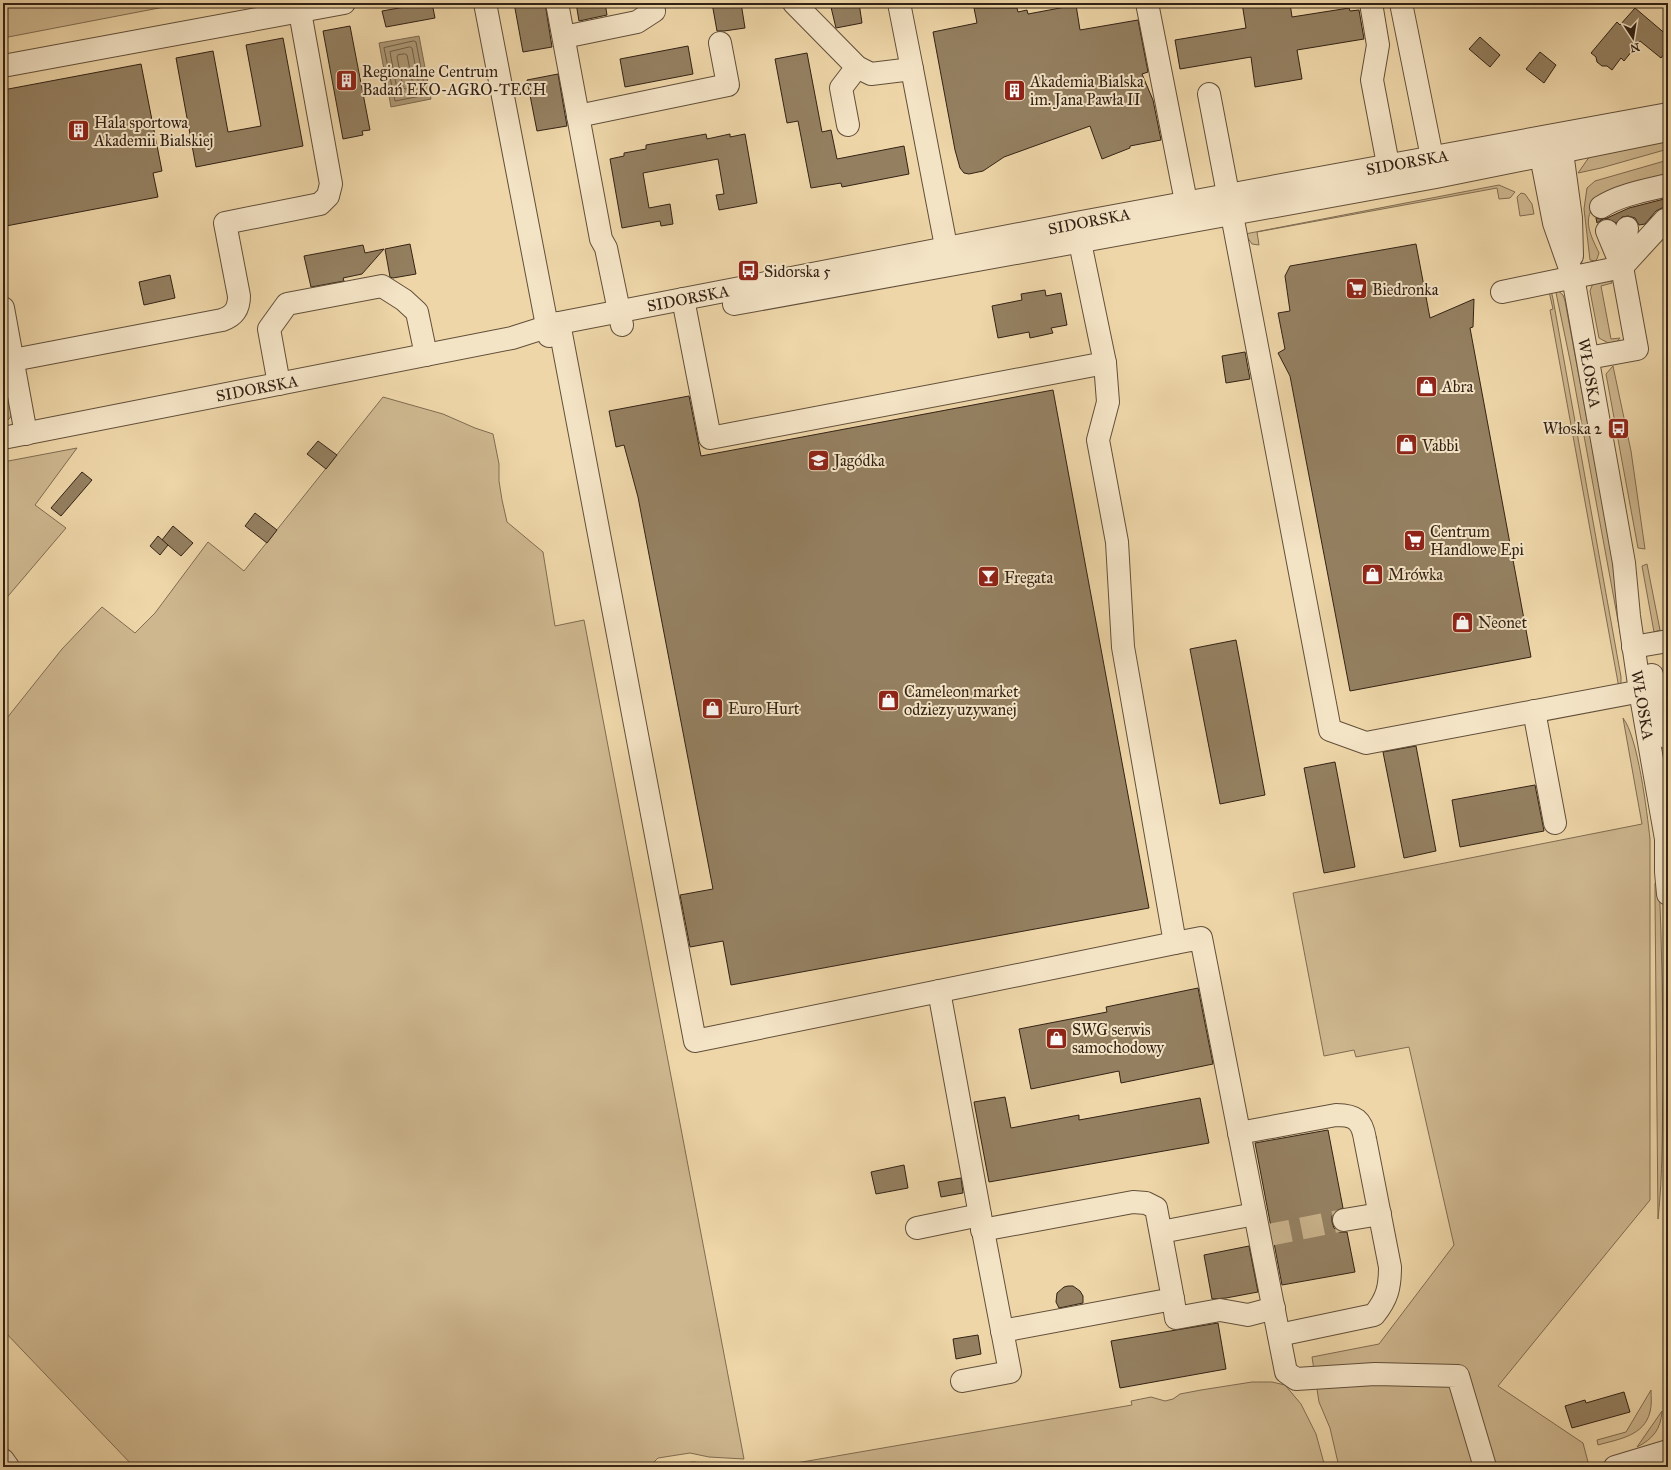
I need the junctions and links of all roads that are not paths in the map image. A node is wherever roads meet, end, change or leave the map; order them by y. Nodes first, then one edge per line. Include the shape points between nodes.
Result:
1 (344, 3) edge
2 (485, 3) edge
3 (557, 3) edge
4 (652, 3) edge
5 (794, 3) edge
6 (900, 3) edge
7 (1147, 3) edge
8 (1371, 3) edge
9 (1401, 3) edge
10 (300, 12) junction
11 (564, 37) junction
12 (720, 42) dead end
13 (3, 66) edge
14 (857, 67) junction
15 (912, 69) junction
16 (1209, 94) dead end
17 (1668, 114) edge
18 (578, 116) junction
19 (848, 125) dead end
20 (1668, 130) edge
21 (1551, 148) junction
22 (1435, 167) junction
23 (1390, 176) junction
24 (1231, 205) junction
25 (1635, 207) edge
26 (1188, 213) junction
27 (1078, 233) junction
28 (948, 257) junction
29 (1622, 267) junction
30 (1572, 277) junction
31 (1502, 292) dead end
32 (684, 306) junction
33 (3, 308) edge
34 (620, 319) junction
35 (554, 330) junction
36 (426, 355) junction
37 (1588, 358) junction
38 (13, 360) junction
39 (1105, 363) junction
40 (279, 384) junction
41 (26, 434) junction
42 (3, 438) edge
43 (1668, 641) edge
44 (1639, 646) junction
45 (1655, 688) edge
46 (1534, 711) junction
47 (1662, 730) edge
48 (1555, 823) dead end
49 (1667, 839) edge
50 (1668, 894) edge
51 (1175, 943) junction
52 (939, 991) junction
53 (1239, 1133) junction
54 (1255, 1214) junction
55 (1380, 1214) junction
56 (1344, 1220) tunnel mouth
57 (981, 1222) junction
58 (917, 1228) dead end
59 (1161, 1232) junction
60 (1173, 1299) junction
61 (1274, 1308) junction
62 (1002, 1331) junction
63 (1279, 1335) junction
64 (962, 1381) dead end
65 (1668, 1452) edge
66 (3, 1460) edge
67 (8, 1467) edge
68 (1485, 1467) edge
69 (1615, 1467) edge

1 - 10 street
2 - 35 street
3 - 11 street
4 - 11 street via 654,11 637,22
5 - 14 street
6 - 15 street
7 - 26 street
8 - 23 street via 1378,45 1372,80
9 - 22 street
10 - 13 street
10 - 38 street via 331,184 328,196 320,204 225,223 239,296 236,311 222,320
11 - 18 street
12 - 18 street via 728,85
14 - 15 street via 871,74
14 - 19 street via 841,88
15 - 28 street
16 - 24 street
17 - 21 street, SIDORSKA
18 - 34 street via 601,239 606,248
20 - 21 street, SIDORSKA
21 - 22 street, SIDORSKA
21 - 30 street, WŁOSKA via 1571,218
22 - 23 street, SIDORSKA
23 - 24 street, SIDORSKA
24 - 26 street, SIDORSKA
24 - 46 street via 1330,730 1366,743
25 - 29 street
25 - 29 street
25 - 29 street via 1592,228 1597,239
26 - 27 street, SIDORSKA
27 - 28 street, SIDORSKA
27 - 39 street
28 - 32 street, SIDORSKA
29 - 30 street
29 - 37 street via 1637,349
30 - 31 street
30 - 37 street, WŁOSKA
32 - 34 street, SIDORSKA
32 - 39 street via 710,438
33 - 38 street
34 - 35 street, SIDORSKA
35 - 36 street, SIDORSKA
35 - 52 street via 695,1041
36 - 40 street, SIDORSKA
36 - 40 street via 417,312 382,286 287,304 269,329
37 - 44 street, WŁOSKA
38 - 41 street
39 - 51 street via 1108,402 1098,440 1117,542 1123,647
40 - 41 street, SIDORSKA
41 - 42 street, SIDORSKA
43 - 44 street
44 - 45 street, WŁOSKA
45 - 46 street
45 - 47 street, WŁOSKA
46 - 48 street
47 - 49 street, WŁOSKA
49 - 50 street, WŁOSKA
51 - 52 street
51 - 53 street via 1201,938
52 - 57 street
53 - 54 street
53 - 55 street via 1336,1115 1356,1118 1363,1128
54 - 59 street
54 - 61 street via 1265,1236
55 - 56 street
55 - 63 street via 1390,1267 1390,1285 1383,1303 1374,1315
57 - 58 street
57 - 59 street via 1133,1202 1146,1203 1156,1208
57 - 62 street
59 - 60 street
60 - 61 street via 1176,1318 1220,1310 1248,1315
60 - 62 street
61 - 63 street
62 - 64 street via 1010,1372
63 - 68 street via 1286,1372 1296,1379 1375,1374 1458,1376
65 - 69 street
66 - 67 street

